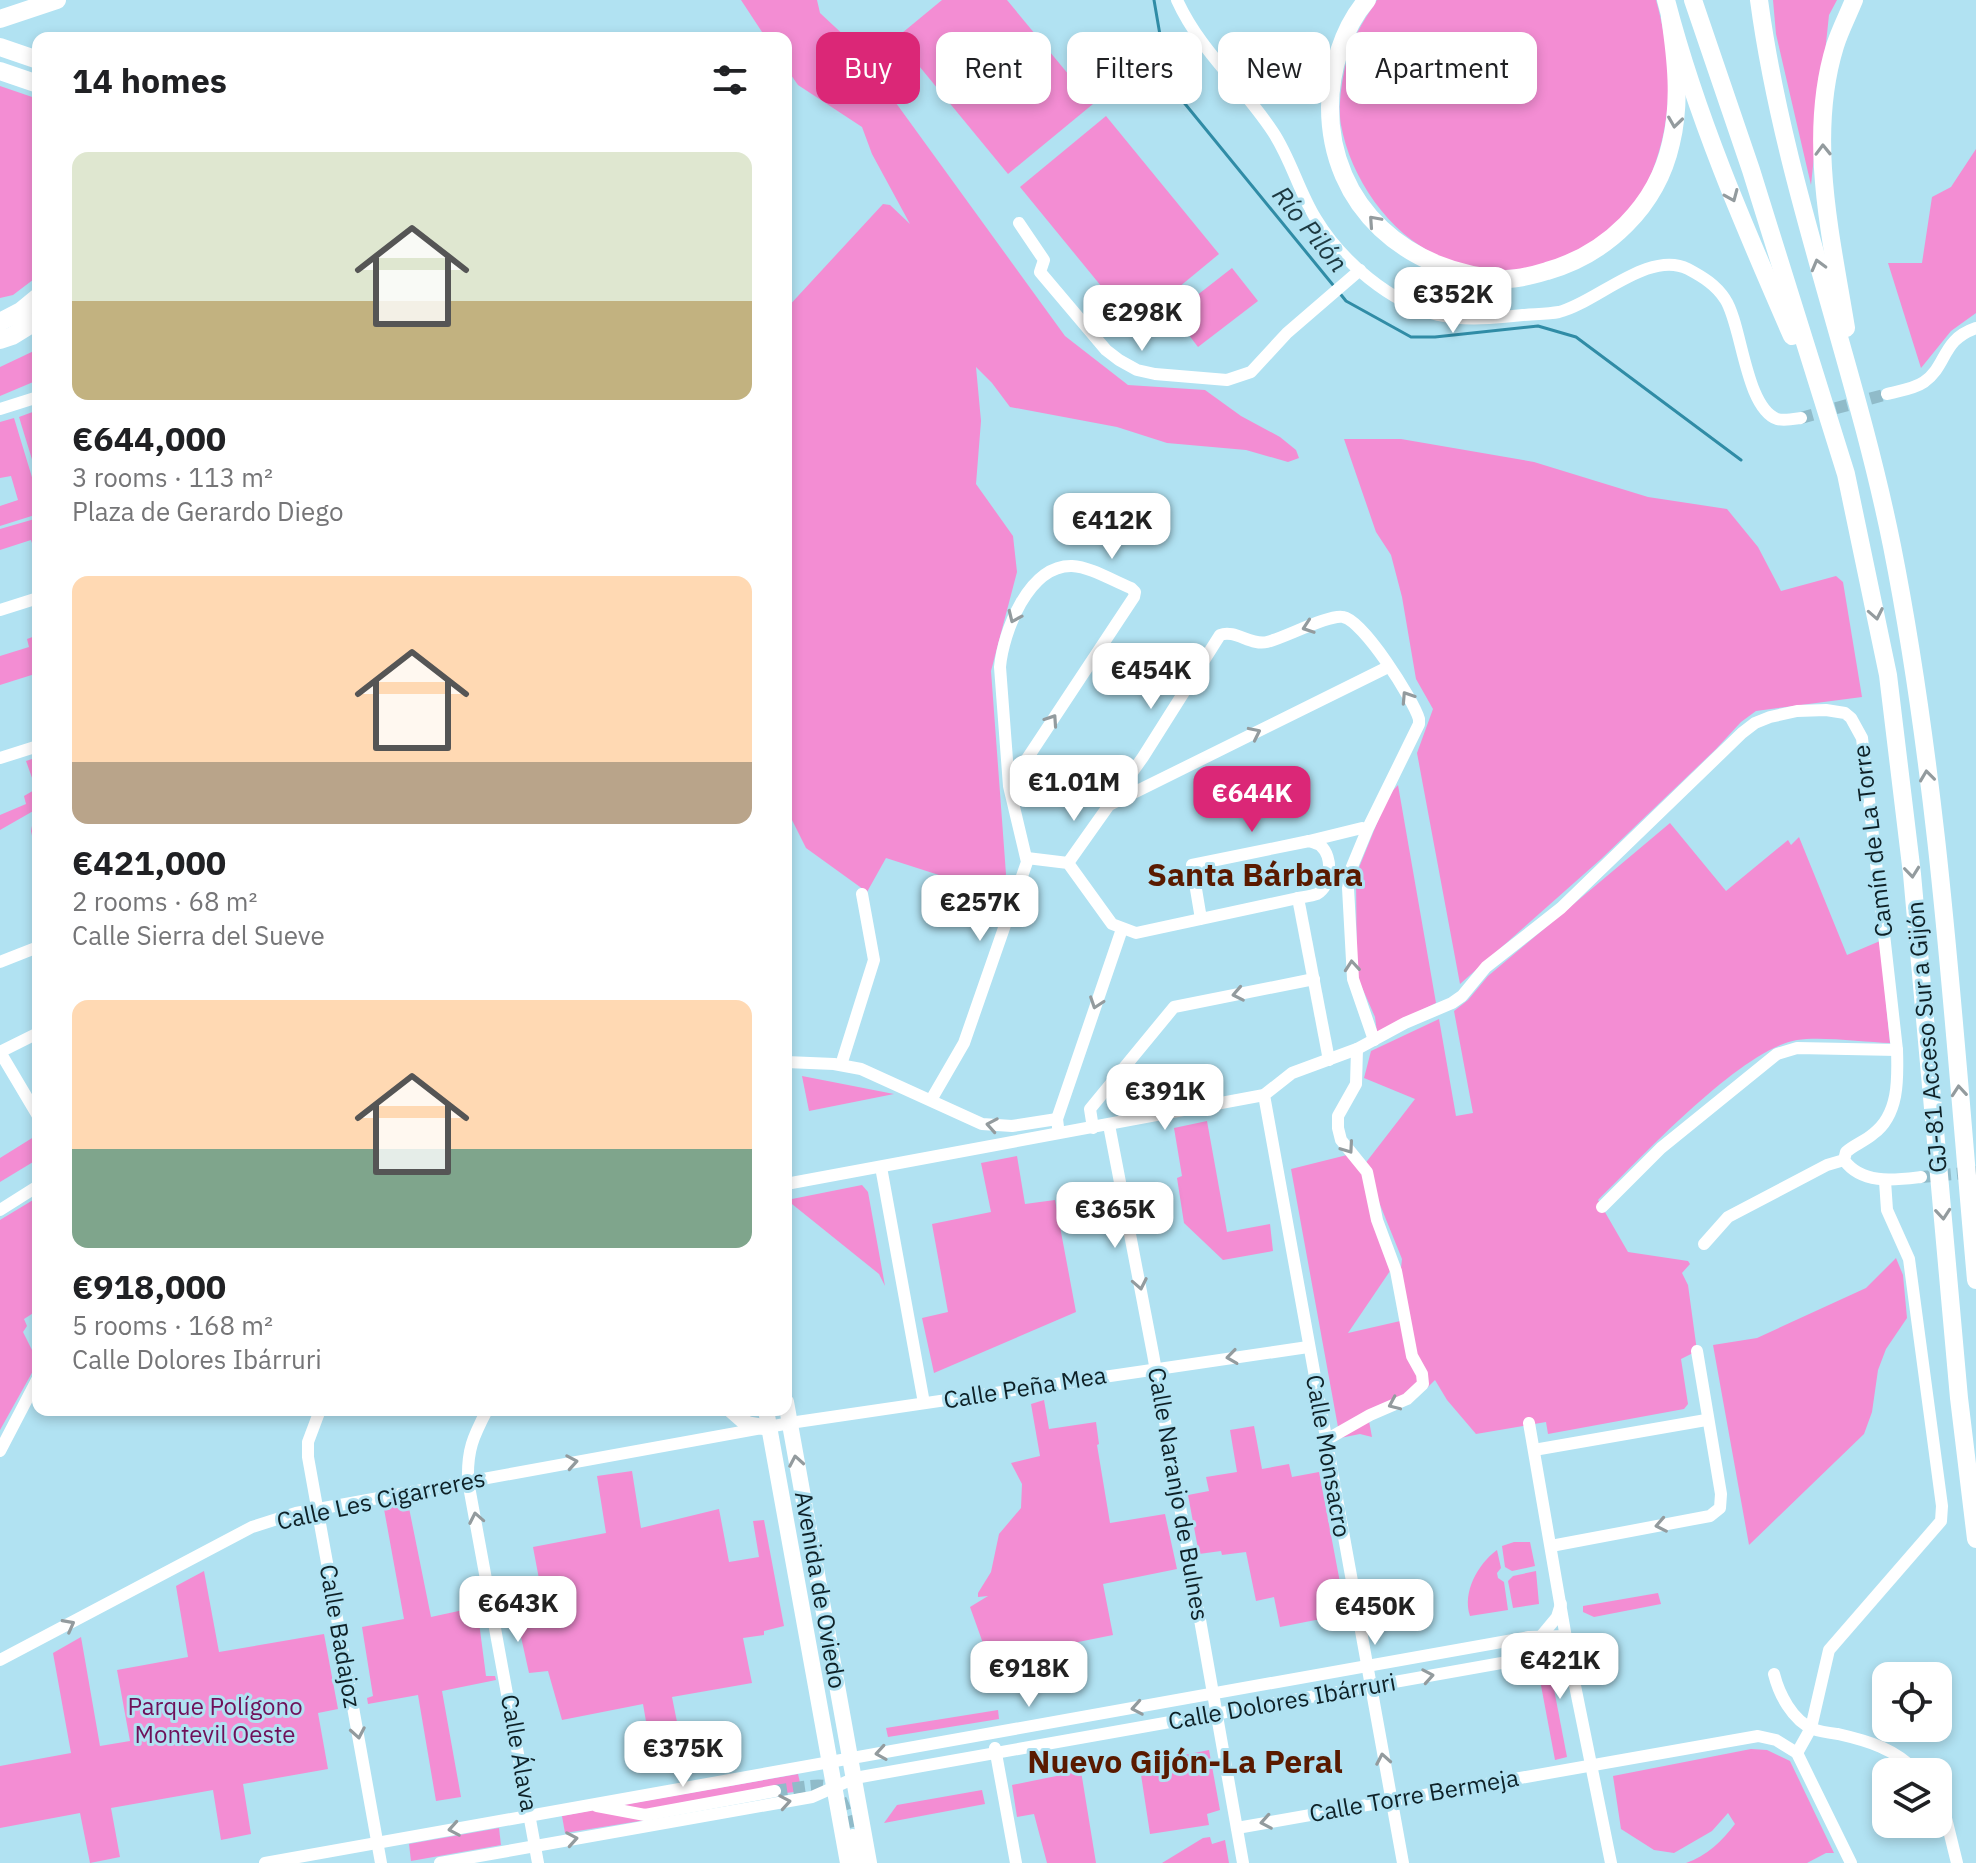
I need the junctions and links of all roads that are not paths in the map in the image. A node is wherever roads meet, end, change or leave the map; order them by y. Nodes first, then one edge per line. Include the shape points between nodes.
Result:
1 (57, 0) edge
2 (1177, 0) edge
3 (1367, 0) edge
4 (1693, 0) edge
5 (1759, 0) edge
6 (1854, 0) edge
7 (1668, 8) edge
8 (0, 19) edge
9 (8, 50) edge
10 (32, 58) edge
11 (0, 71) edge
12 (32, 82) edge
13 (1019, 223) dead end
14 (1360, 270) junction
15 (32, 302) edge
16 (0, 322) edge
17 (32, 324) edge
18 (1976, 328) edge
19 (0, 340) edge
20 (1887, 394) tunnel mouth
21 (32, 399) edge
22 (0, 409) edge
23 (1801, 418) tunnel mouth
24 (1829, 423) junction
25 (1868, 448) junction
26 (32, 600) edge
27 (0, 610) edge
28 (1388, 667) junction
29 (32, 748) edge
30 (0, 758) edge
31 (1009, 786) junction
32 (1110, 804) junction
33 (1362, 828) dead end
34 (1309, 841) junction
35 (1027, 858) junction
36 (1068, 863) junction
37 (862, 894) dead end
38 (1298, 898) junction
39 (1201, 919) junction
40 (1122, 929) junction
41 (32, 949) edge
42 (0, 962) edge
43 (1314, 979) junction
44 (32, 1036) edge
45 (1374, 1040) junction
46 (1357, 1049) junction
47 (1897, 1050) junction
48 (0, 1052) edge
49 (1329, 1060) junction
50 (792, 1062) edge
51 (841, 1065) junction
52 (1264, 1095) junction
53 (931, 1100) junction
54 (32, 1106) edge
55 (1057, 1119) junction
56 (1109, 1125) junction
57 (1093, 1128) junction
58 (1060, 1134) junction
59 (1844, 1160) junction
60 (881, 1167) junction
61 (1921, 1177) tunnel mouth
62 (1885, 1181) junction
63 (792, 1183) edge
64 (32, 1190) edge
65 (1602, 1207) dead end
66 (0, 1210) edge
67 (1704, 1244) dead end
68 (1976, 1280) edge
69 (1308, 1347) junction
70 (1697, 1351) dead end
71 (1155, 1368) junction
72 (32, 1390) edge
73 (924, 1403) junction
74 (318, 1416) edge
75 (484, 1416) edge
76 (738, 1416) edge
77 (767, 1416) edge
78 (789, 1416) edge
79 (1706, 1420) junction
80 (790, 1423) junction
81 (1529, 1423) dead end
82 (769, 1428) junction
83 (1326, 1440) junction
84 (1534, 1450) junction
85 (0, 1451) edge
86 (468, 1481) junction
87 (317, 1508) junction
88 (1976, 1539) edge
89 (1551, 1546) junction
90 (1561, 1604) junction
91 (1542, 1635) junction
92 (1566, 1636) junction
93 (1569, 1651) junction
94 (0, 1660) edge
95 (1366, 1667) junction
96 (1774, 1674) dead end
97 (1370, 1686) junction
98 (1213, 1695) junction
99 (1217, 1714) junction
100 (1811, 1728) junction
101 (992, 1735) junction
102 (996, 1753) junction
103 (1797, 1753) junction
104 (851, 1758) junction
105 (1899, 1758) edge
106 (828, 1762) junction
107 (1590, 1764) junction
108 (855, 1778) junction
109 (834, 1786) junction
110 (775, 1791) tunnel mouth
111 (1391, 1800) junction
112 (591, 1804) junction
113 (530, 1815) junction
114 (1237, 1828) junction
115 (853, 1835) tunnel mouth
116 (1951, 1838) edge
117 (377, 1843) junction
118 (535, 1845) junction
119 (265, 1863) edge
120 (381, 1863) edge
121 (440, 1863) edge
122 (538, 1863) edge
123 (848, 1863) edge
124 (858, 1863) edge
125 (869, 1863) edge
126 (1016, 1863) edge
127 (1243, 1863) edge
128 (1403, 1863) edge
129 (1611, 1863) edge
130 (1851, 1863) edge
131 (1957, 1863) edge

1 - 8 highway
2 - 14 street via 1188,24 1273,132 1315,219
7 -> 3 highway via 1677,113 1660,177 1627,225 1601,248 1568,265 1508,279 1469,274 1409,251 1355,200 1337,162 1330,88 1341,44
4 - 24 highway
25 -> 5 highway via 1792,170
25 -> 6 highway via 1824,189 1827,89 1835,47
7 -> 24 highway via 1724,177
9 - 10 highway
11 - 12 highway
13 - 14 street via 1044,260 1040,272 1106,350 1137,370 1155,374 1227,380 1251,372
14 - 23 street via 1439,315 1498,318 1559,312 1629,276 1663,265 1684,267 1712,283 1727,302 1766,412 1779,420
15 - 16 highway
17 - 19 highway
18 - 20 street via 1949,345 1922,384
21 - 22 street
24 -> 88 highway, GJ-81 Acceso Sur a Gijón via 1861,538 1888,675
68 -> 25 highway via 1941,887 1912,662
26 - 27 street
32 -> 28 street
28 -> 32 street via 1344,617 1265,642 1220,635
45 -> 28 street via 1353,979 1348,888 1368,828 1419,719
29 - 30 street
31 -> 31 street via 1135,592 1131,588 1069,566 1045,577 1024,597 1011,620 1000,667
31 - 35 street
32 - 36 street
33 - 34 street
34 - 38 street via 1325,853 1329,877 1318,893
34 - 39 street via 1192,865
35 - 36 street
35 - 53 street via 964,1043
36 - 40 street via 1112,924
37 - 51 street via 874,960
38 - 39 street
38 - 43 street
39 - 40 street via 1136,933
40 -> 55 street
41 - 42 street
43 - 49 street
43 -> 57 street via 1174,1007 1090,1109
44 - 48 street
45 - 46 street, Camín de La Torre
45 - 47 street, Camín de La Torre via 1462,996 1486,967 1590,881 1742,733 1770,717 1826,710 1845,713 1862,738
46 - 49 street, Camín de La Torre
46 -> 83 street via 1356,1084 1338,1116 1338,1128 1341,1140 1367,1172 1423,1384 1407,1399
47 - 59 street, Camín de La Torre via 1895,1102 1886,1122 1846,1152
47 - 65 street via 1797,1048 1777,1054 1661,1148
48 - 54 street
49 - 52 street, Camín de La Torre via 1292,1073
50 - 51 street
51 - 53 street
52 - 56 street
52 - 69 street, Calle Monsacro
55 -> 53 street via 994,1127
55 - 58 street
56 - 57 street
56 -> 71 street, Calle Naranjo de Bulnes
57 - 58 street
58 - 60 street
59 - 62 street
59 - 67 street, Camín de La Torre via 1728,1217
60 - 63 street
60 - 73 street
61 - 62 street
62 - 100 street via 1887,1210 1909,1259 1941,1521 1829,1650
64 - 66 street
69 -> 71 street, Calle Peña Mea
69 - 83 street, Calle Monsacro
70 - 79 street
71 - 73 street, Calle Peña Mea
71 - 98 street, Calle Naranjo de Bulnes
72 - 85 street
73 - 80 street, Calle Peña Mea
74 - 87 street, Calle Badajoz via 308,1442
75 - 86 street, Calle Álava via 470,1442
76 - 82 main road via 747,1424
77 - 82 main road, Avenida de Oviedo
78 - 80 main road, Avenida de Oviedo
79 - 84 street
79 -> 89 street via 1720,1508 1710,1516
80 - 82 street, Calle Les Cigarreres
104 -> 80 main road, Avenida de Oviedo
81 - 84 street
86 -> 82 street, Calle Les Cigarreres
82 - 106 main road, Avenida de Oviedo
83 - 95 street, Calle Monsacro
84 - 89 street
86 - 87 street, Calle Les Cigarreres
113 -> 86 street, Calle Álava
94 -> 87 street, Calle Les Cigarreres via 252,1527
87 -> 117 street, Calle Badajoz
89 - 90 street
90 - 91 street
90 - 92 street
91 - 92 street, Calle Dolores Ibárruri
91 - 95 street, Calle Dolores Ibárruri
92 - 93 street
97 -> 93 street, Calle Dolores Ibárruri
93 - 107 street
95 - 97 street, Calle Monsacro
95 - 98 street, Calle Dolores Ibárruri
96 - 100 street via 1786,1704
97 - 99 street, Calle Dolores Ibárruri
111 -> 97 street, Calle Monsacro
98 - 99 street, Calle Naranjo de Bulnes
98 -> 101 street, Calle Dolores Ibárruri
99 - 102 street, Calle Dolores Ibárruri
99 - 114 street, Calle Naranjo de Bulnes
100 - 103 street
100 - 105 street via 1865,1740
101 - 102 street
101 -> 104 street, Calle Dolores Ibárruri
102 - 108 street, Calle Dolores Ibárruri
102 - 126 street
103 - 107 street, Calle Torre Bermeja via 1758,1736
103 - 130 street
104 - 106 street, Calle Dolores Ibárruri
104 - 108 main road, Avenida de Oviedo
106 - 109 main road, Avenida de Oviedo
106 - 112 street, Calle Dolores Ibárruri
107 - 111 street, Calle Torre Bermeja
107 - 129 street
108 - 109 street, Calle Dolores Ibárruri
108 - 125 main road, Avenida de Oviedo
118 -> 109 street, Calle Dolores Ibárruri via 807,1798
109 - 123 main road, Avenida de Oviedo
110 - 112 street via 645,1815
111 -> 114 street, Calle Torre Bermeja
111 - 128 street, Calle Monsacro
112 - 113 street, Calle Dolores Ibárruri
113 -> 117 street, Calle Dolores Ibárruri
113 - 118 street, Calle Álava
114 - 127 street, Calle Naranjo de Bulnes
115 - 124 street
116 - 131 street
117 - 119 street, Calle Dolores Ibárruri
117 - 120 street, Calle Badajoz
118 - 121 street, Calle Dolores Ibárruri
118 - 122 street, Calle Álava

